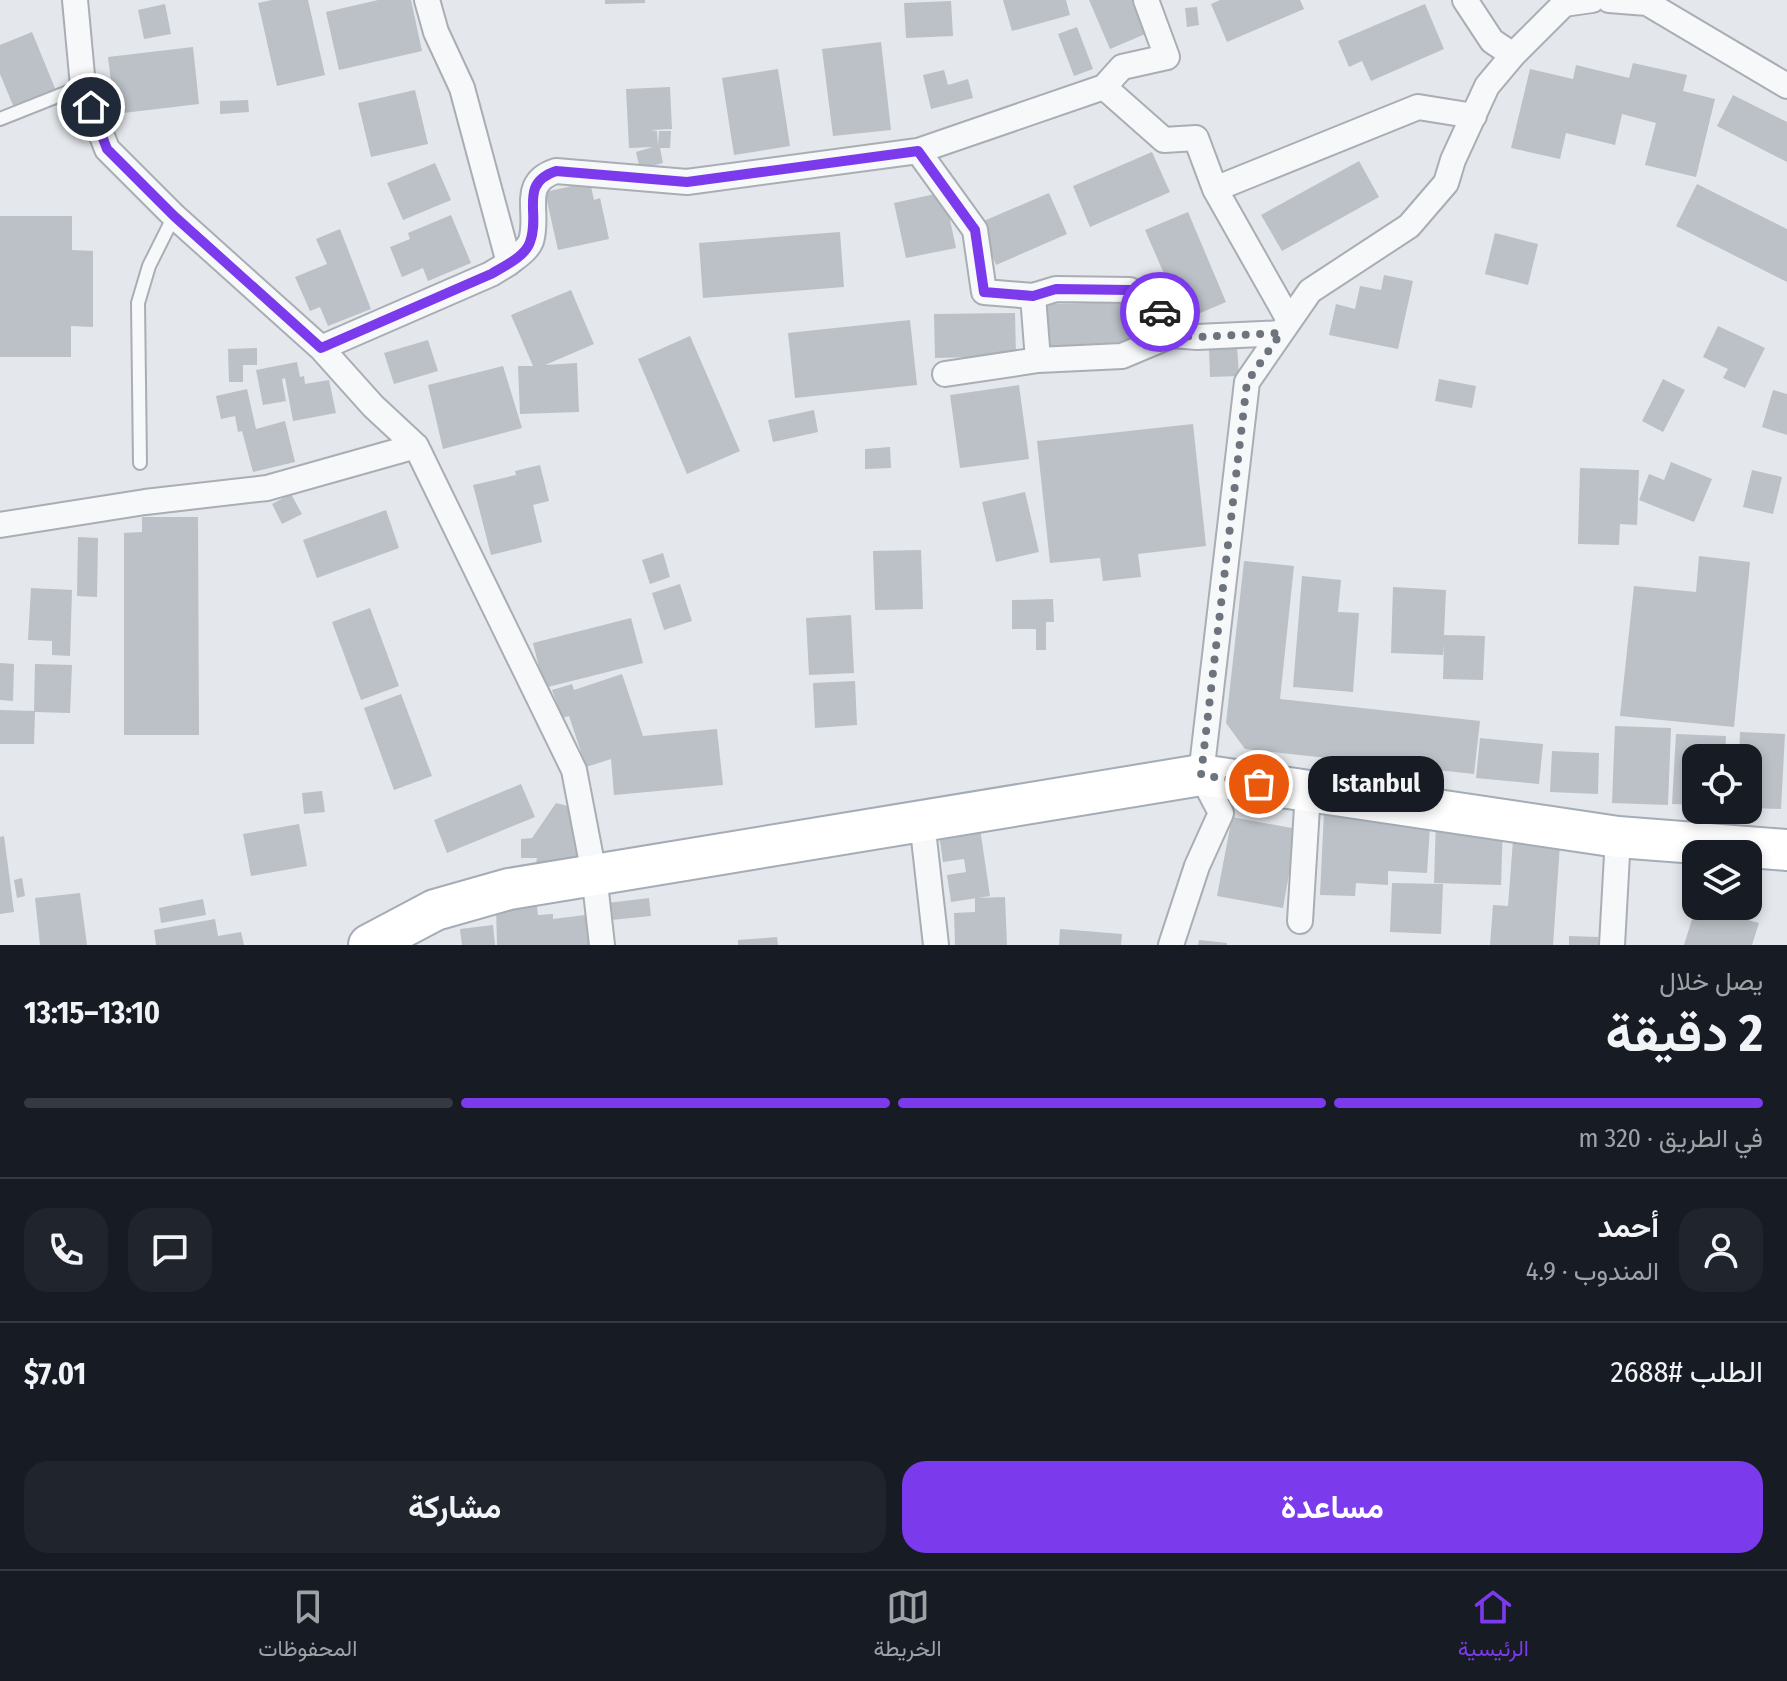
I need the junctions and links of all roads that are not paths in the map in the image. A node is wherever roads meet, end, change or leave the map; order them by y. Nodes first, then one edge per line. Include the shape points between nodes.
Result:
1 (75, 0) edge
2 (427, 0) edge
3 (1146, 0) edge
4 (1465, 0) edge
5 (1592, 0) edge
6 (1609, 0) edge
7 (1648, 1) edge
8 (1563, 2) edge
9 (1513, 55) junction
10 (83, 86) junction
11 (1787, 86) edge
12 (1104, 87) junction
13 (1474, 116) junction
14 (0, 119) edge
15 (918, 151) junction
16 (1215, 189) junction
17 (174, 216) junction
18 (509, 263) junction
19 (1033, 296) junction
20 (1285, 326) junction
21 (1172, 335) junction
22 (321, 348) junction
23 (1038, 360) junction
24 (945, 374) dead end
25 (416, 446) junction
26 (140, 463) dead end
27 (0, 525) edge
28 (1201, 775) junction
29 (1308, 791) junction
30 (922, 821) junction
31 (1618, 837) junction
32 (1787, 850) edge
33 (594, 874) junction
34 (1300, 921) dead end
35 (369, 945) edge
36 (602, 945) edge
37 (936, 945) edge
38 (1171, 945) edge
39 (1612, 945) edge

1 - 10 street
2 - 18 street via 462,88
3 - 12 street via 1167,57 1122,67
4 - 9 street via 1492,41
5 - 8 street
6 - 7 street
7 - 11 street
8 - 9 street
9 - 13 street via 1487,86
10 - 14 lane
10 - 17 street via 107,149
12 - 15 street
12 - 16 street via 1164,140 1196,138
13 - 16 street via 1418,107
13 - 20 street via 1446,183 1409,226 1310,291
15 - 18 street via 687,182 556,171 541,176 534,187 530,242
15 - 19 street via 975,230 984,292
16 - 20 street
17 - 22 street
17 - 26 lane via 138,303
18 - 22 street
19 - 21 street via 1056,289 1130,290 1164,314
19 - 23 street
20 - 21 street
20 - 28 street via 1247,382
21 - 23 street via 1122,356
22 - 25 street
23 - 24 street
25 - 27 street via 267,488
25 - 33 street via 574,770
28 - 29 main road
28 - 30 main road
28 - 38 street via 1221,813
29 - 31 main road
29 - 34 street
30 - 33 main road
30 - 37 street
31 - 32 main road
31 - 39 street
33 - 35 main road via 509,889 435,910
33 - 36 street

